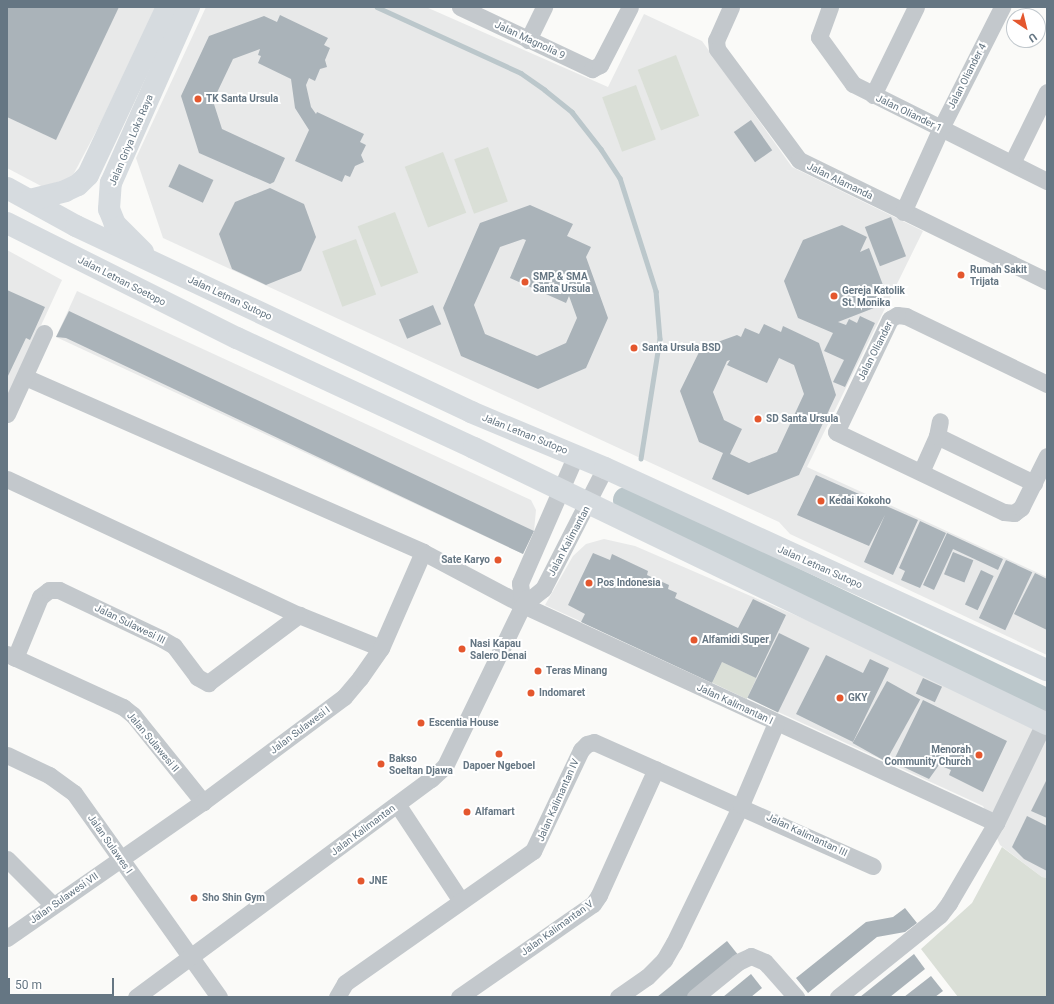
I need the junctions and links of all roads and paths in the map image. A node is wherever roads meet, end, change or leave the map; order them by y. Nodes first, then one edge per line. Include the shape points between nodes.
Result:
1 (168, 7) edge
2 (189, 7) edge
3 (460, 7) edge
4 (544, 7) edge
5 (630, 7) edge
6 (731, 7) edge
7 (830, 7) edge
8 (916, 7) edge
9 (1002, 7) edge
10 (528, 40) junction
11 (1047, 92) edge
12 (873, 95) junction
13 (941, 128) junction
14 (1012, 164) junction
15 (1047, 181) edge
16 (7, 188) edge
17 (30, 200) junction
18 (903, 212) junction
19 (7, 223) edge
20 (154, 263) junction
21 (1047, 281) edge
22 (44, 333) dead end
23 (25, 377) junction
24 (1047, 384) edge
25 (7, 414) edge
26 (576, 455) junction
27 (1047, 456) edge
28 (605, 468) junction
29 (921, 472) junction
30 (7, 479) edge
31 (1034, 482) junction
32 (561, 490) junction
33 (589, 503) junction
34 (423, 552) junction
35 (523, 605) junction
36 (299, 615) junction
37 (380, 648) junction
38 (11, 656) edge
39 (1047, 670) edge
40 (1046, 721) edge
41 (776, 723) junction
42 (7, 755) edge
43 (656, 769) junction
44 (203, 802) junction
45 (397, 804) junction
46 (741, 805) junction
47 (996, 823) junction
48 (7, 859) edge
49 (121, 859) junction
50 (873, 866) dead end
51 (461, 901) junction
52 (53, 905) junction
53 (7, 938) edge
54 (191, 958) junction
55 (136, 997) edge
56 (218, 997) edge
57 (337, 997) edge
58 (459, 997) edge
59 (618, 997) edge
60 (695, 997) edge
61 (796, 997) edge
62 (838, 997) edge

1 - 17 main road via 88,175 78,185 65,191
2 - 20 main road, Jalan Griya Loka Raya via 111,183 109,196 109,209 115,224
3 - 10 street, Jalan Magnolia 9
4 - 10 street
5 - 10 street, Jalan Magnolia 9 via 600,65 592,70
6 - 18 street, Jalan Alamanda via 716,40 717,49 792,153 805,164
7 - 12 street, Jalan Oliander 1 via 819,31 821,43 848,80
8 - 12 street
9 - 13 street, Jalan Oliander 4
11 - 14 street
12 - 13 street, Jalan Oliander 1
13 - 14 street, Jalan Oliander 1
13 - 18 street, Jalan Oliander 4
14 - 15 street, Jalan Oliander 1
16 - 17 main road, Jalan Letnan Sutopo
17 - 20 main road, Jalan Letnan Sutopo via 76,226
18 - 21 street, Jalan Alamanda
19 - 32 main road, Jalan Letnan Soetopo via 237,338
20 - 26 main road, Jalan Letnan Sutopo via 471,412
22 - 23 street
23 - 25 street
23 - 34 street, Jalan Kalimantan I
24 - 29 street, Jalan Oliander via 906,316 897,315 890,319 836,432
26 - 28 main road, Jalan Letnan Sutopo
26 - 32 street
27 - 31 street, Jalan Oliander
28 - 33 street, Jalan Kalimantan
28 - 39 main road, Jalan Letnan Sutopo
29 - 31 street, Jalan Oliander via 1004,512 1014,513 1022,508
29 - 31 street via 939,429
30 - 36 street
32 - 33 main road
32 - 35 street via 520,583
33 - 35 street, Jalan Kalimantan via 543,590
33 - 40 main road
34 - 35 street, Jalan Kalimantan I
34 - 37 street, Jalan Sulawesi I
35 - 41 street, Jalan Kalimantan I
35 - 45 street, Jalan Kalimantan via 453,754 432,779
36 - 37 street
36 - 38 street, Jalan Sulawesi III via 208,683 197,677 174,646 59,590 50,590 40,597
37 - 44 street, Jalan Sulawesi I via 344,697
38 - 44 street, Jalan Sulawesi II via 123,707 133,715
40 - 47 street
41 - 46 street
41 - 47 street, Jalan Kalimantan I
42 - 49 street, Jalan Sulawes I via 49,775 74,793
43 - 46 street, Jalan Kalimantan IV
43 - 51 street, Jalan Kalimantan IV via 594,742 587,744 581,750 537,847
43 - 58 street, Jalan Kalimantan V via 593,904
44 - 49 street, Jalan Sulawesi I
45 - 51 street
45 - 54 street, Jalan Kalimantan
46 - 50 street, Jalan Kalimantan III
46 - 59 street via 664,960 647,977
47 - 62 street via 940,915
48 - 52 street
49 - 52 street, Jalan Sulawesi VII
49 - 54 street, Jalan Sulawes I
51 - 57 street, Jalan Kalimantan IV via 345,984
52 - 53 street, Jalan Sulawesi VII
54 - 55 street, Jalan Kalimantan
54 - 56 street, Jalan Sulawes I
60 - 61 street via 738,962 751,956 765,962

